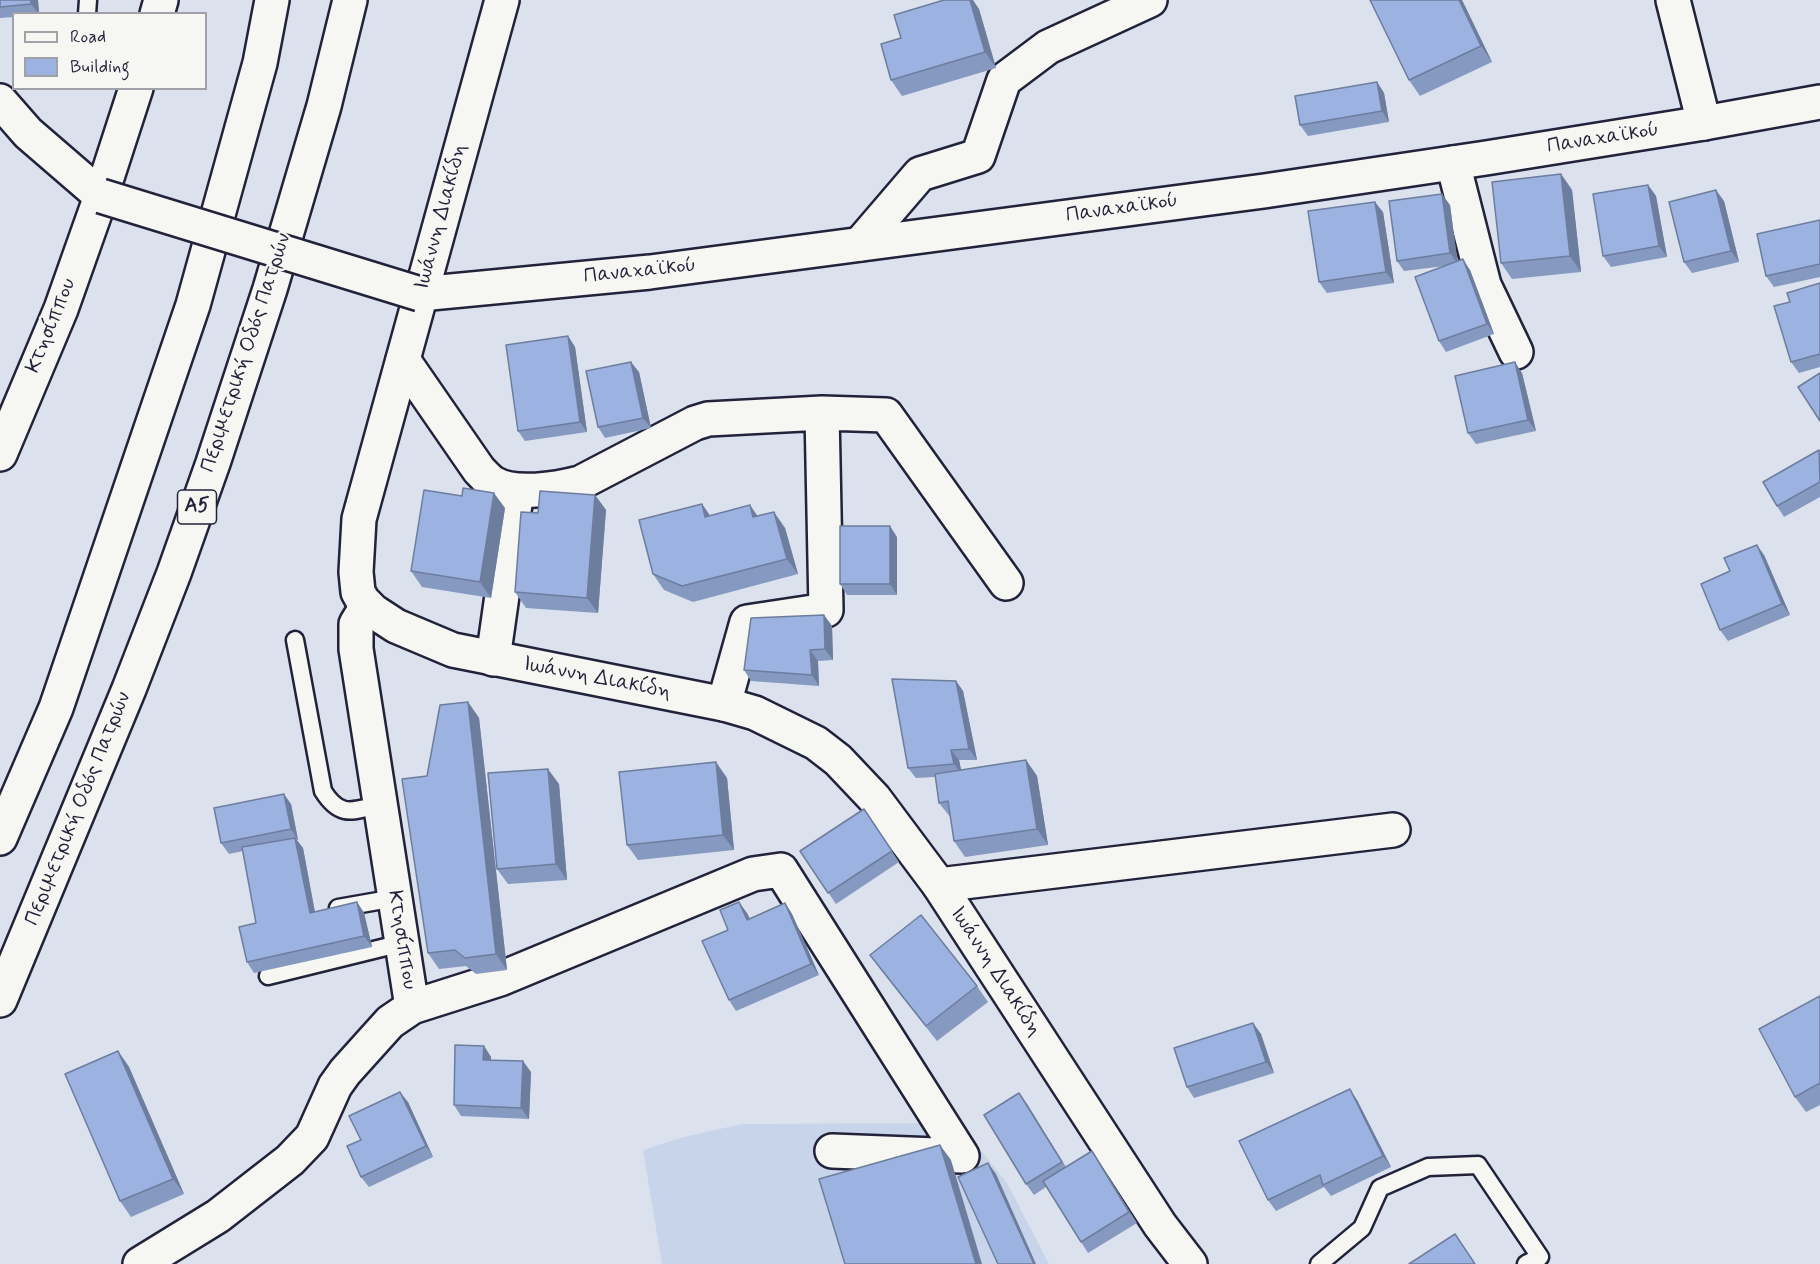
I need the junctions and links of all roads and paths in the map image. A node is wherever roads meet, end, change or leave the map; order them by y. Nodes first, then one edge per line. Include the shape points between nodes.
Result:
1 (273, 0) edge
2 (350, 0) edge
3 (502, 0) edge
4 (1150, 0) edge
5 (1673, 0) edge
6 (135, 90) edge
7 (0, 101) edge
8 (1820, 102) edge
9 (1704, 123) junction
10 (1453, 163) junction
11 (100, 196) junction
12 (860, 244) junction
13 (420, 294) junction
14 (1515, 352) dead end
15 (403, 360) junction
16 (822, 413) junction
17 (0, 454) edge
18 (517, 490) junction
19 (1006, 583) dead end
20 (367, 606) junction
21 (295, 640) dead end
22 (493, 659) junction
23 (724, 704) junction
24 (380, 805) junction
25 (1393, 830) dead end
26 (0, 838) edge
27 (939, 885) junction
28 (395, 898) junction
29 (338, 908) edge
30 (402, 943) junction
31 (268, 976) edge
32 (0, 1000) edge
33 (412, 1007) junction
34 (832, 1151) dead end
35 (140, 1264) edge
36 (1190, 1264) edge
37 (1319, 1264) edge
38 (1526, 1264) edge

1 - 26 main road via 260,63 193,305 56,708
2 - 32 main road, Περιμετρική Οδός Πατρών / Α5 via 324,106 273,279 213,463 125,699
3 - 13 main road, Ιωάννη Διακίδη
4 - 12 main road via 1048,47 1004,80 978,156 920,174
5 - 9 main road
6 - 11 main road, Κτησίππου
7 - 11 main road via 28,133
8 - 9 main road, Παναχαϊκού
9 - 10 main road, Παναχαϊκού
10 - 12 main road, Παναχαϊκού
10 - 14 main road via 1484,285
11 - 13 main road, bridge
11 - 17 main road, Κτησίππου via 61,309
12 - 13 main road, Παναχαϊκού via 650,272
13 - 15 main road, Ιωάννη Διακίδη
15 - 18 main road via 479,470 494,484
15 - 20 main road, Ιωάννη Διακίδη via 359,519 356,588
16 - 18 main road via 708,418 580,483
16 - 19 main road via 886,415
16 - 23 main road via 826,610 747,622
18 - 22 main road
20 - 22 main road, Ιωάννη Διακίδη via 396,626 425,639
20 - 24 main road, Κτησίππου via 358,618 355,636
21 - 24 lane via 323,790 331,803 343,811
22 - 23 main road, Ιωάννη Διακίδη
23 - 27 main road, Ιωάννη Διακίδη via 789,729 838,759 874,798
24 - 28 main road, Κτησίππου
25 - 27 main road
27 - 36 main road, Ιωάννη Διακίδη via 1160,1225
28 - 29 lane
28 - 30 main road, Κτησίππου
30 - 31 lane
30 - 33 main road, Κτησίππου
33 - 34 main road via 500,979 753,874 781,870 962,1156
33 - 35 main road, Κτησίππου via 390,1022 345,1072 312,1137 290,1160 218,1216
37 - 38 lane via 1362,1228 1380,1188 1428,1167 1478,1165 1540,1257

